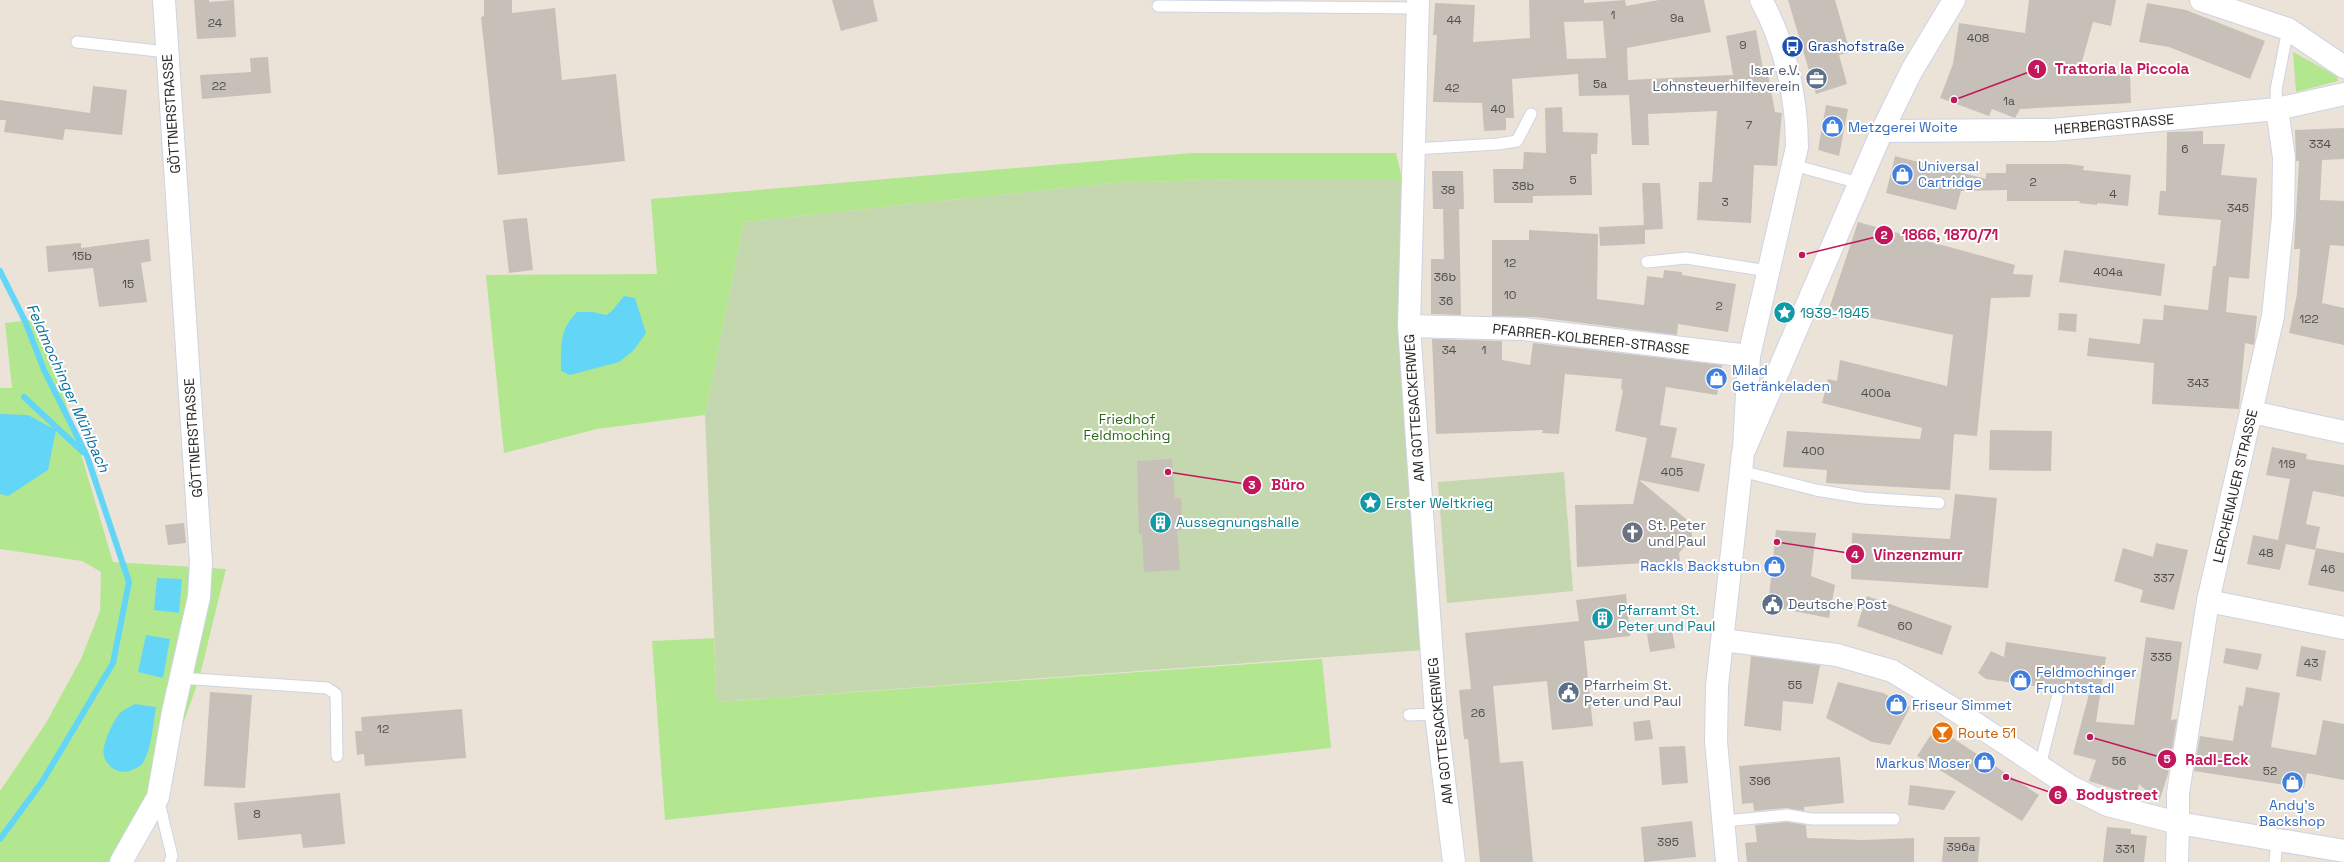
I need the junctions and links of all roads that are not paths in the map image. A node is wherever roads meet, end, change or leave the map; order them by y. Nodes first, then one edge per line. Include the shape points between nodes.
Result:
1 (164, 0) edge
2 (1761, 0) edge
3 (2201, 0) edge
4 (1417, 4) edge
5 (1950, 4) edge
6 (1158, 6) dead end
7 (2288, 29) junction
8 (76, 42) dead end
9 (167, 52) junction
10 (2344, 67) edge
11 (2344, 94) edge
12 (2277, 110) junction
13 (1531, 114) dead end
14 (1882, 131) junction
15 (1414, 148) junction
16 (1793, 165) junction
17 (1859, 183) junction
18 (1647, 262) dead end
19 (1768, 270) junction
20 (1409, 326) junction
21 (1749, 356) junction
22 (2252, 412) junction
23 (2344, 432) edge
24 (1742, 462) junction
25 (1939, 503) dead end
26 (2208, 601) junction
27 (2344, 628) edge
28 (1723, 640) junction
29 (180, 678) junction
30 (2057, 698) dead end
31 (1436, 714) junction
32 (1409, 715) dead end
33 (337, 756) dead end
34 (2040, 766) junction
35 (158, 797) junction
36 (1894, 820) dead end
37 (1724, 821) junction
38 (2178, 824) junction
39 (2277, 839) junction
40 (2342, 854) edge
41 (121, 862) edge
42 (170, 862) edge
43 (1454, 862) edge
44 (1727, 862) edge
45 (2177, 862) edge
46 (2275, 862) edge

1 - 9 street, GÖTTNERSTRASSE
2 - 16 street via 1781,49 1797,118 1797,146
3 - 7 street
4 - 6 lane
4 - 15 street, AM GOTTESACKERWEG
5 - 14 street via 1912,70
7 - 10 street
7 - 12 lane via 2276,90
8 - 9 lane
9 - 29 street, GÖTTNERSTRASSE via 201,562 199,597
11 - 12 street, HERBERGSTRASSE
12 - 14 street, HERBERGSTRASSE via 2052,130
12 - 22 street, LERCHENAUER STRASSE via 2284,158 2283,216 2273,316
13 - 15 lane via 1517,141
14 - 17 street
15 - 20 street, AM GOTTESACKERWEG
16 - 17 lane
16 - 19 street
17 - 24 street
18 - 19 lane via 1686,258
19 - 21 street
20 - 21 street, PFARRER-KOLBERER-STRASSE via 1523,329
20 - 31 street, AM GOTTESACKERWEG
21 - 24 street
22 - 23 street
22 - 26 street, LERCHENAUER STRASSE
24 - 25 lane via 1823,491 1864,498
24 - 28 street
26 - 27 street
26 - 38 street, LERCHENAUER STRASSE via 2178,793
28 - 34 street via 1837,655 1892,671 1918,685
28 - 37 street via 1716,741
29 - 33 lane via 327,688 336,694
29 - 35 street, GÖTTNERSTRASSE
30 - 34 lane
31 - 32 lane
31 - 43 street, AM GOTTESACKERWEG
34 - 38 street via 2071,787 2108,805
35 - 41 street, GÖTTNERSTRASSE
35 - 42 lane via 172,856
36 - 37 lane via 1812,820 1787,815
37 - 44 street
38 - 39 street
38 - 45 street, LERCHENAUER STRASSE
39 - 40 street
39 - 46 lane

